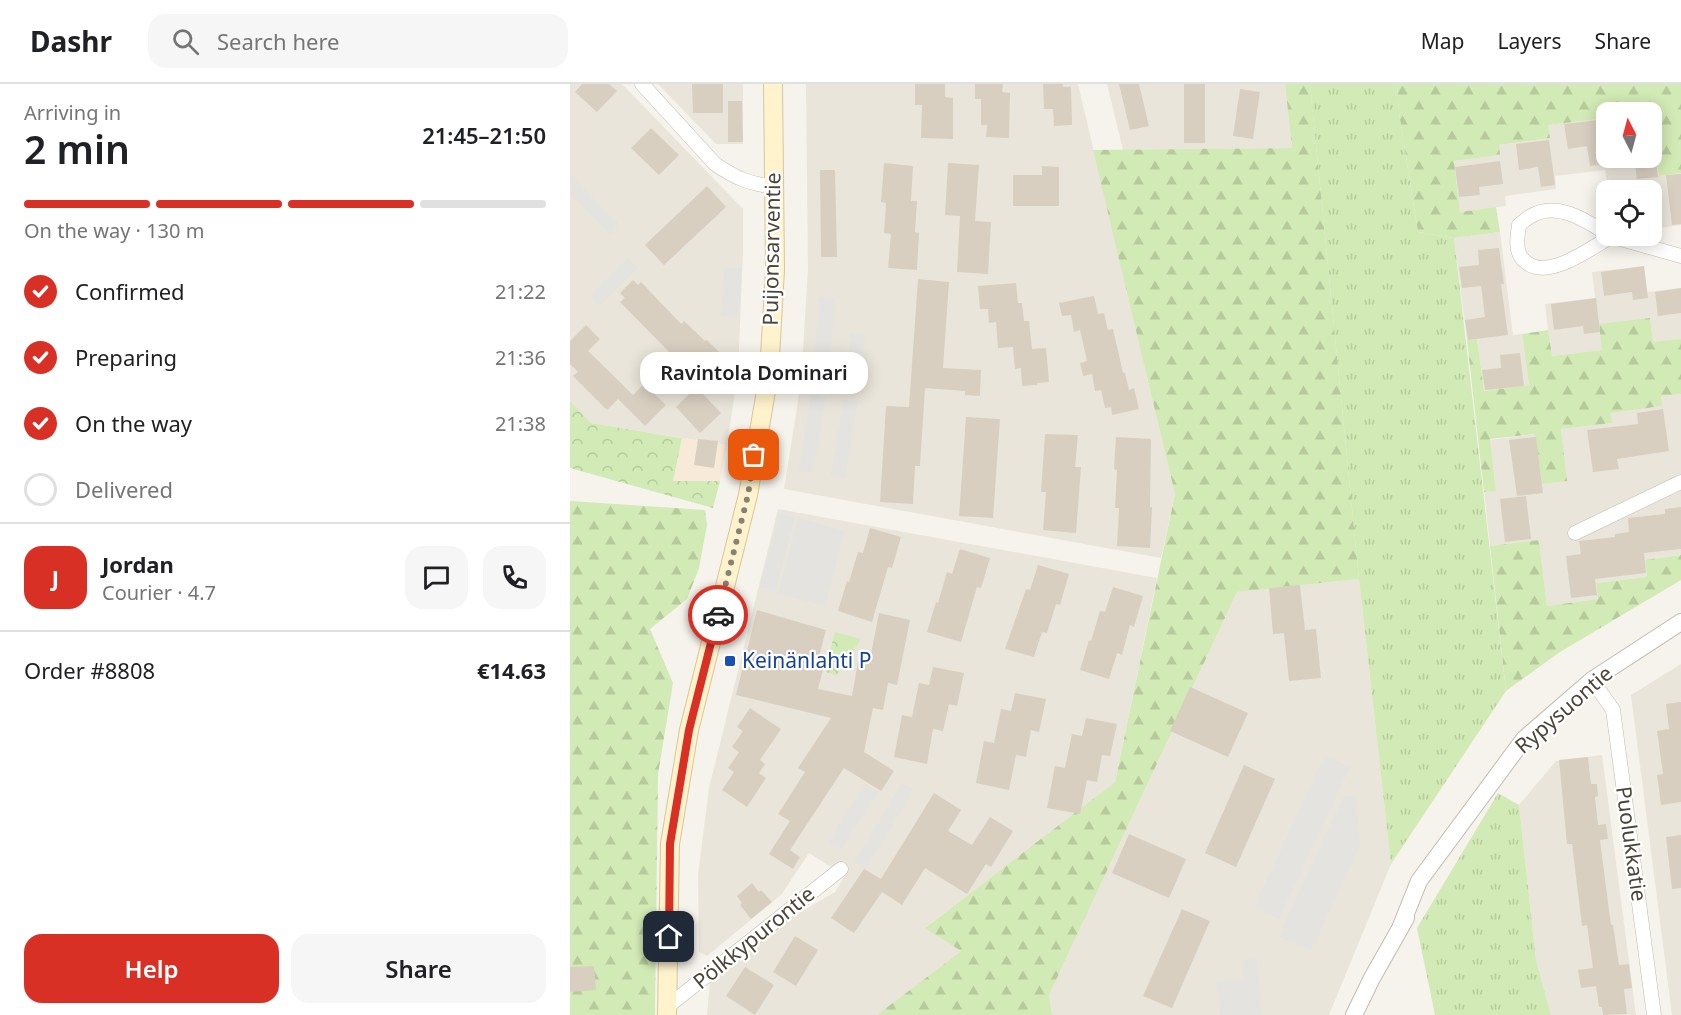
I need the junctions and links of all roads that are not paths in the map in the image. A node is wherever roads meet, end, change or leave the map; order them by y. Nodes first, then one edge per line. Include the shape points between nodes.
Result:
1 (642, 84) edge
2 (773, 84) edge
3 (774, 187) junction
4 (1609, 235) edge
5 (1647, 246) edge
6 (1681, 256) edge
7 (1681, 482) edge
8 (1575, 533) dead end
9 (1681, 622) edge
10 (1592, 680) junction
11 (841, 869) dead end
12 (667, 1011) edge
13 (1354, 1015) edge
14 (1654, 1015) edge

1 - 3 street via 715,164 750,183
2 - 3 main road, Puijonsarventie
3 - 12 main road, Puijonsarventie via 769,374 748,495 689,730 670,844
4 - 4 street via 1580,217 1544,211 1519,225 1516,241 1521,258 1541,269 1570,260
5 - 6 street
7 - 8 street
9 - 10 street, Rypysuontie
10 - 13 street, Rypysuontie via 1524,739 1444,847 1428,886 1401,926
10 - 14 street, Puolukkatie via 1613,711
11 - 12 street, Pölkkypurontie

